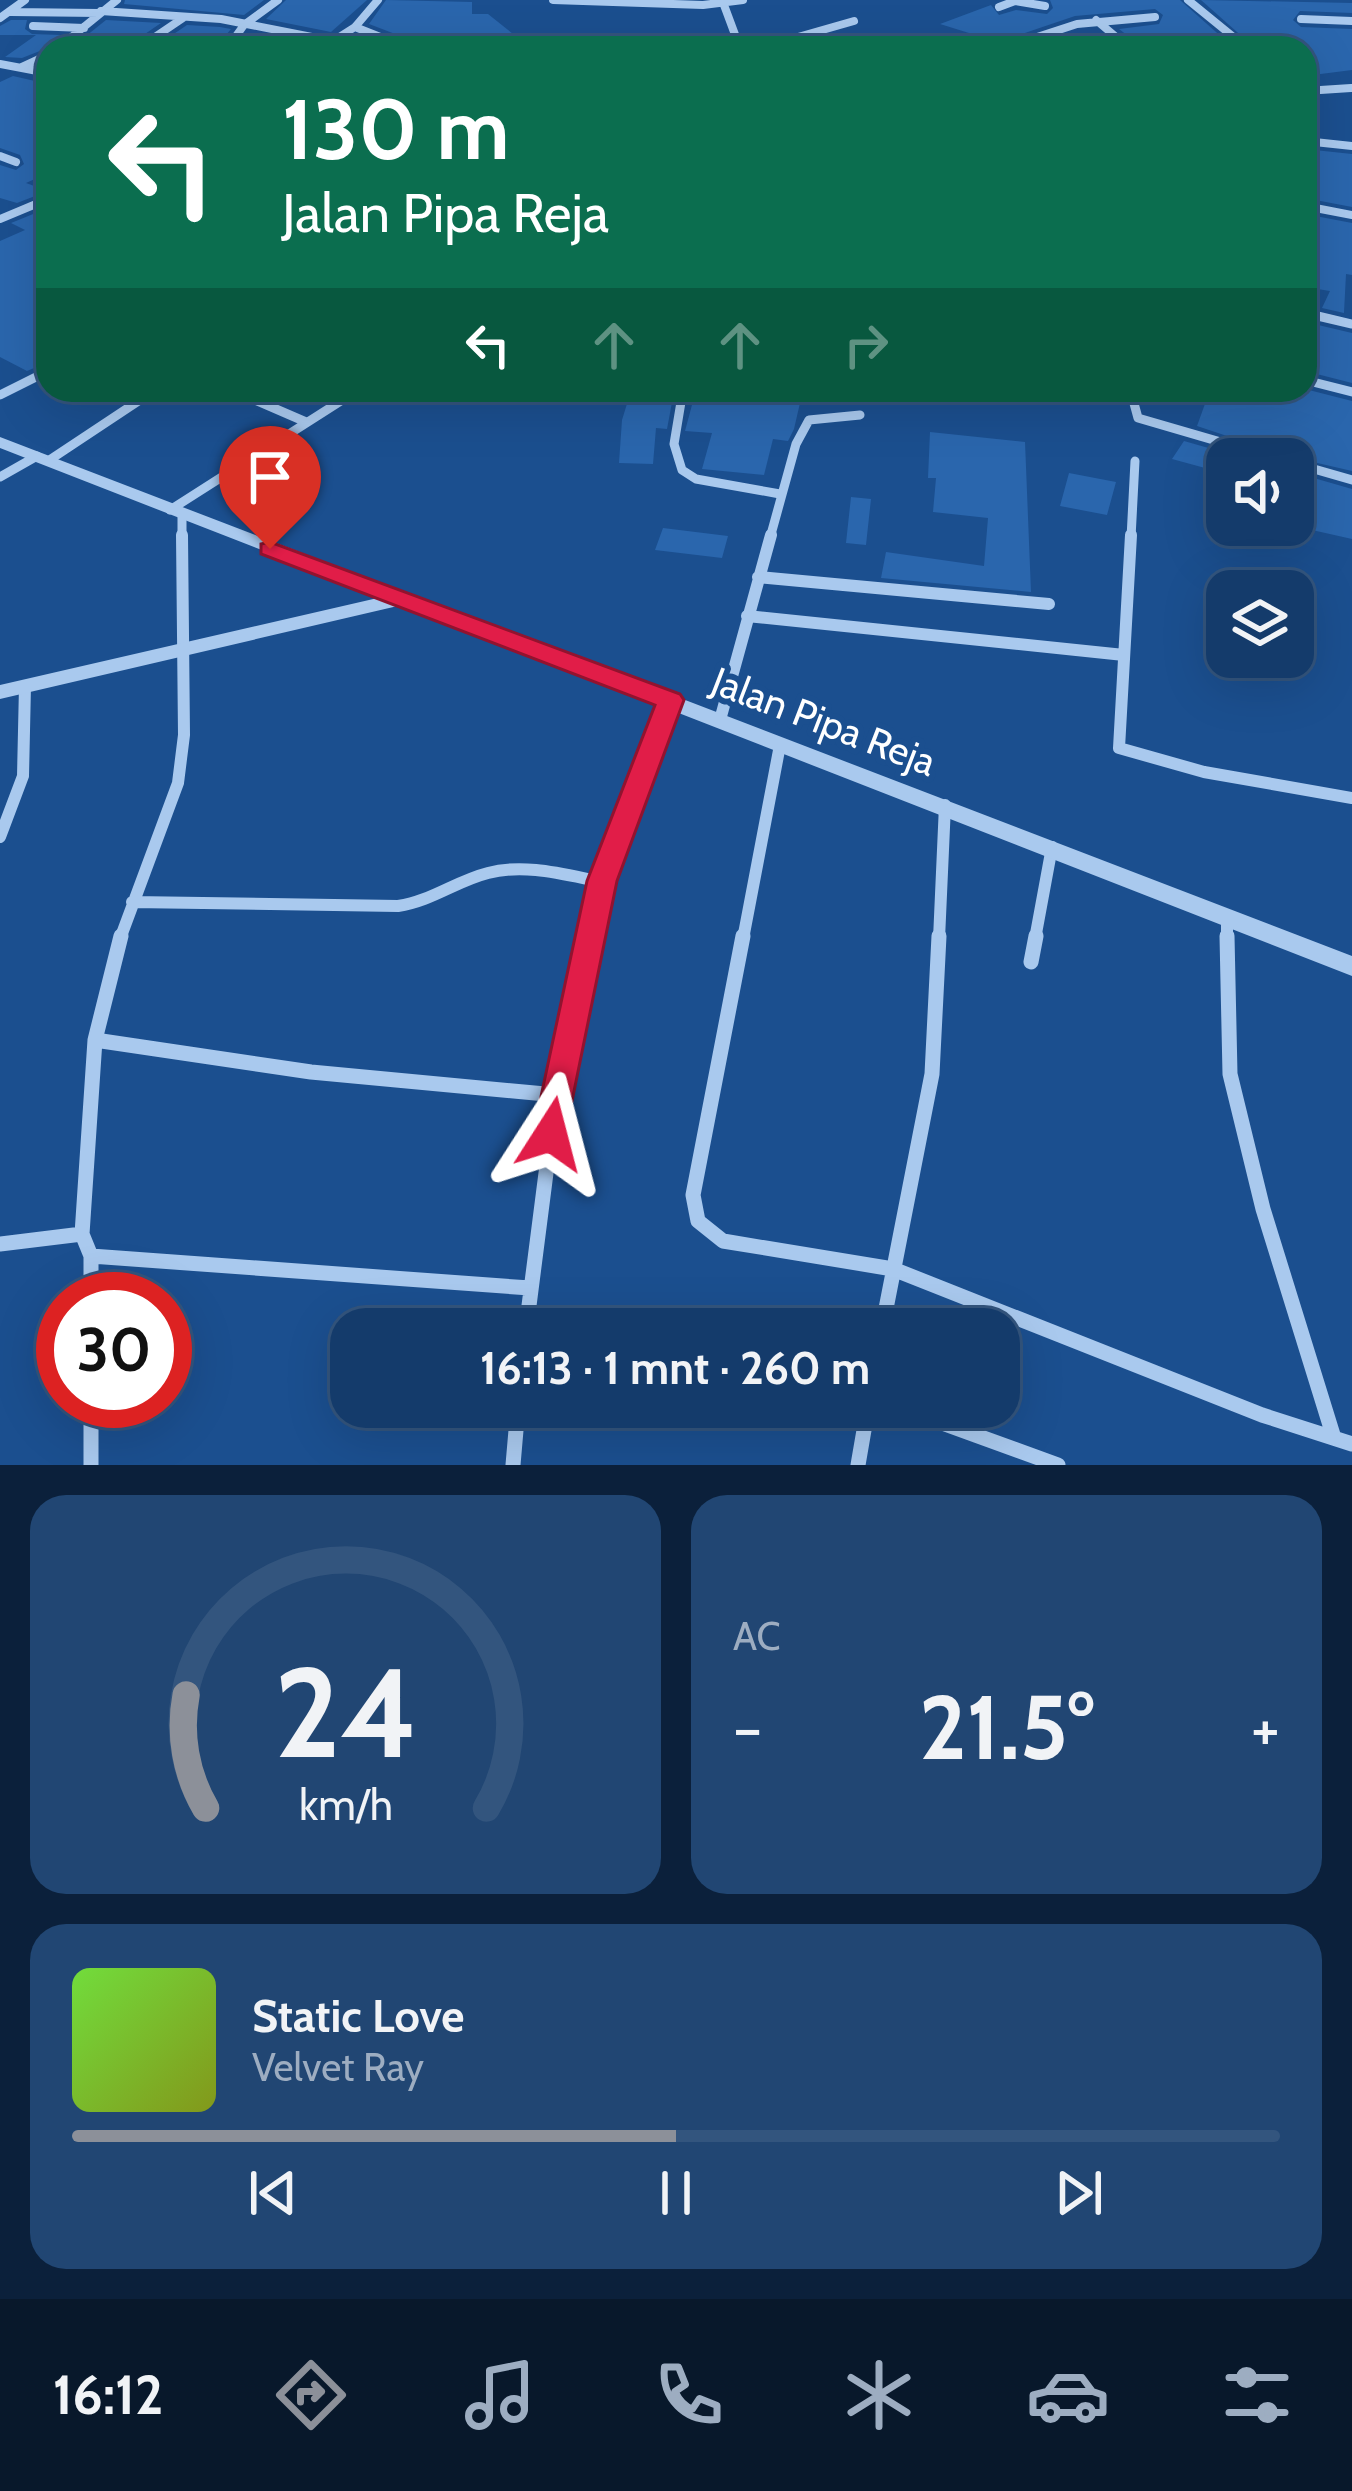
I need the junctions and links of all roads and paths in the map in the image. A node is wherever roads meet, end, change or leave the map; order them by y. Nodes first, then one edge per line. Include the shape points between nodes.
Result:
1 (25, 0) edge
2 (117, 0) edge
3 (278, 0) edge
4 (378, 0) edge
5 (553, 0) edge
6 (743, 0) edge
7 (1188, 0) edge
8 (592, 1) edge
9 (663, 2) edge
10 (724, 5) junction
11 (1045, 5) edge
12 (999, 7) dead end
13 (1118, 8) dead end
14 (1060, 10) dead end
15 (11, 12) junction
16 (100, 12) junction
17 (1155, 16) dead end
18 (184, 17) junction
19 (0, 18) edge
20 (1108, 18) junction
21 (1301, 19) dead end
22 (1096, 20) junction
23 (854, 21) dead end
24 (1352, 21) edge
25 (244, 25) junction
26 (33, 26) dead end
27 (355, 27) junction
28 (84, 28) junction
29 (1044, 30) junction
30 (74, 36) edge
31 (156, 36) edge
32 (239, 36) edge
33 (304, 36) edge
34 (340, 36) edge
35 (378, 36) edge
36 (735, 36) edge
37 (802, 36) edge
38 (1031, 36) edge
39 (1115, 36) edge
40 (1232, 36) edge
41 (36, 61) edge
42 (0, 64) edge
43 (20, 68) junction
44 (36, 71) edge
45 (1352, 89) edge
46 (1317, 90) edge
47 (1317, 142) edge
48 (1352, 146) edge
49 (0, 156) edge
50 (16, 162) dead end
51 (36, 204) edge
52 (1317, 208) edge
53 (1352, 215) edge
54 (0, 219) edge
55 (1317, 316) edge
56 (1352, 324) edge
57 (36, 377) edge
58 (1317, 383) edge
59 (1352, 392) edge
60 (0, 395) edge
61 (135, 402) edge
62 (260, 402) edge
63 (338, 402) edge
64 (681, 402) edge
65 (1134, 402) edge
66 (860, 416) dead end
67 (306, 422) junction
68 (1207, 438) edge
69 (0, 442) edge
70 (42, 458) junction
71 (1135, 461) dead end
72 (1314, 469) edge
73 (0, 477) edge
74 (1352, 480) edge
75 (780, 494) junction
76 (176, 513) junction
77 (758, 577) junction
78 (401, 599) junction
79 (1049, 604) dead end
80 (747, 616) junction
81 (180, 648) junction
82 (1124, 655) junction
83 (25, 686) junction
84 (0, 692) edge
85 (670, 700) junction
86 (720, 720) junction
87 (780, 745) junction
88 (1352, 798) edge
89 (945, 806) junction
90 (0, 837) edge
91 (1052, 848) junction
92 (602, 881) junction
93 (132, 902) junction
94 (1227, 916) junction
95 (1031, 962) dead end
96 (1352, 966) edge
97 (95, 1040) junction
98 (556, 1095) junction
99 (82, 1234) junction
100 (0, 1244) edge
101 (91, 1256) junction
102 (893, 1269) junction
103 (91, 1272) edge
104 (530, 1288) junction
105 (528, 1308) edge
106 (886, 1308) edge
107 (91, 1428) edge
108 (516, 1428) edge
109 (864, 1428) edge
110 (956, 1428) edge
111 (1343, 1441) edge
112 (91, 1465) edge
113 (513, 1465) edge
114 (858, 1465) edge
115 (1058, 1465) edge

1 - 15 street
2 - 16 street
3 - 25 street
4 - 27 street
5 - 8 street
6 - 10 street
7 - 40 street
8 - 9 street
9 - 10 street
10 - 36 street
11 - 12 street
11 - 14 street
11 - 29 street
13 - 20 street
15 - 16 street
15 - 19 street
16 - 18 street
16 - 28 street
17 - 20 street
18 - 25 street
18 - 31 street
20 - 22 street
21 - 24 street
22 - 29 street
22 - 39 street
23 - 37 street
25 - 32 street
25 - 33 street
26 - 28 street
27 - 34 street
27 - 35 street
28 - 30 street
29 - 38 street
41 - 43 street
42 - 43 street
43 - 44 street
45 - 46 street
47 - 48 street
49 - 50 street
51 - 54 street
52 - 53 street
55 - 56 street
57 - 60 street
58 - 59 street
61 - 70 street
62 - 67 street
63 - 67 street
64 - 75 street via 674,444 682,470
65 - 68 street via 1138,418
66 - 75 street via 809,420
67 - 76 street
69 - 70 street, Jalan Pipa Reja
70 - 73 street
70 - 76 street, Jalan Pipa Reja
71 - 82 street
72 - 74 street
75 - 77 street
76 - 78 street, Jalan Pipa Reja
76 - 81 street
77 - 79 street
77 - 80 street
78 - 81 street
78 - 85 street, Jalan Pipa Reja
80 - 82 street
80 - 86 street
81 - 83 street
81 - 93 street via 178,782
82 - 88 street via 1116,736 1124,752
83 - 84 street
83 - 90 street via 23,776
85 - 86 street, Jalan Pipa Reja
85 - 92 street
86 - 87 street, Jalan Pipa Reja
87 - 89 street, Jalan Pipa Reja
87 - 102 street via 692,1214 711,1237 733,1244
89 - 91 street, Jalan Pipa Reja
89 - 102 street via 932,1074
91 - 94 street, Jalan Pipa Reja
91 - 95 street
92 - 93 street via 513,869 432,902 398,906
92 - 98 street
93 - 97 street
94 - 96 street, Jalan Pipa Reja
94 - 111 street via 1230,1074 1263,1209
97 - 98 street via 311,1072
97 - 99 street
98 - 104 street
99 - 100 street
99 - 101 street
101 - 103 street
101 - 104 street
102 - 106 street
102 - 111 street
104 - 105 street
107 - 112 street
108 - 113 street
109 - 114 street
110 - 115 street

